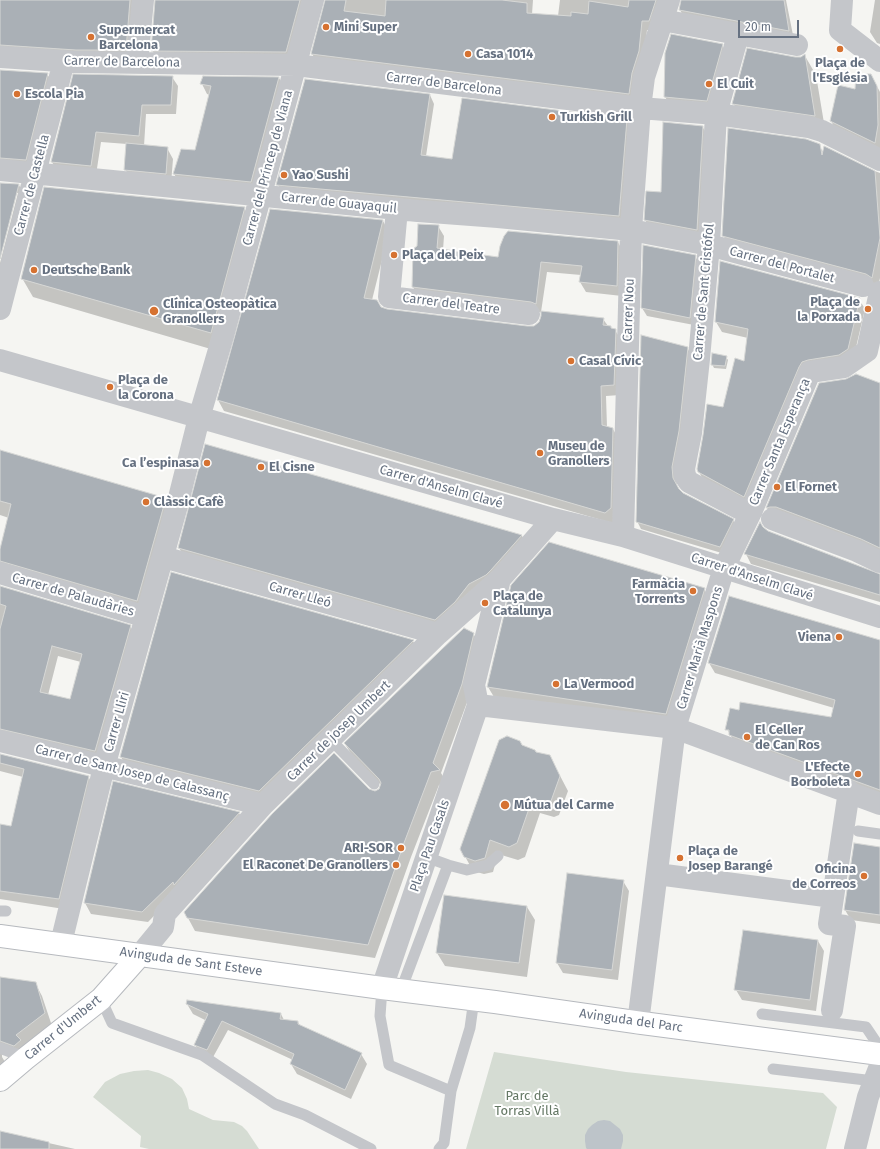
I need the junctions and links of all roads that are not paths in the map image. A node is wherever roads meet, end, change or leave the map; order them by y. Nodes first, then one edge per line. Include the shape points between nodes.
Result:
1 (143, 0) edge
2 (313, 0) edge
3 (669, 0) edge
4 (842, 0) edge
5 (662, 20) junction
6 (738, 35) junction
7 (797, 45) dead end
8 (0, 57) edge
9 (879, 59) edge
10 (64, 61) junction
11 (137, 63) junction
12 (296, 65) junction
13 (640, 108) junction
14 (716, 114) junction
15 (880, 160) edge
16 (0, 170) edge
17 (36, 173) junction
18 (261, 195) junction
19 (397, 209) junction
20 (631, 230) junction
21 (709, 245) junction
22 (871, 289) edge
23 (0, 309) edge
24 (529, 314) dead end
25 (874, 353) edge
26 (0, 360) edge
27 (199, 418) junction
28 (758, 514) junction
29 (553, 519) junction
30 (623, 536) junction
31 (163, 557) junction
32 (880, 562) edge
33 (724, 568) junction
34 (0, 574) edge
35 (500, 579) junction
36 (473, 603) junction
37 (491, 615) junction
38 (146, 617) junction
39 (880, 617) edge
40 (438, 634) junction
41 (476, 695) junction
42 (676, 728) junction
43 (330, 739) junction
44 (0, 740) edge
45 (104, 766) junction
46 (374, 784) dead end
47 (849, 791) junction
48 (880, 804) edge
49 (263, 805) junction
50 (858, 831) dead end
51 (880, 834) edge
52 (498, 856) dead end
53 (426, 857) junction
54 (448, 865) junction
55 (658, 874) junction
56 (833, 897) junction
57 (0, 936) edge
58 (61, 943) junction
59 (140, 955) junction
60 (392, 989) junction
61 (101, 999) junction
62 (474, 999) junction
63 (832, 1010) dead end
64 (762, 1014) dead end
65 (638, 1023) junction
66 (0, 1048) edge
67 (880, 1048) edge
68 (880, 1054) edge
69 (26, 1058) junction
70 (774, 1069) dead end
71 (877, 1074) edge
72 (0, 1080) edge
73 (451, 1091) junction
74 (371, 1149) edge
75 (439, 1149) edge
76 (855, 1149) edge

1 - 11 street
2 - 12 street, Carrer del Príncep de Viana
3 - 5 street, Carrer Nou
4 - 9 street via 840,30
5 - 6 street
5 - 13 street, Carrer Nou via 644,76
6 - 7 street
6 - 14 street, Carrer de Sant Cristófol
8 - 10 street, Carrer de Barcelona
10 - 11 street, Carrer de Barcelona
10 - 17 street, Carrer de Castella
11 - 12 street, Carrer de Barcelona
12 - 13 street, Carrer de Barcelona
12 - 18 street, Carrer del Príncep de Viana
13 - 14 street, Carrer de Barcelona
13 - 20 street, Carrer Nou
14 - 15 street, Carrer de Barcelona via 809,127 822,126
14 - 21 street, Carrer de Sant Cristófol
16 - 17 street, Carrer de Guayaquil
17 - 18 street, Carrer de Guayaquil
17 - 23 street, Carrer de Castella
18 - 19 street, Carrer de Guayaquil
18 - 27 street, Carrer del Príncep de Viana
19 - 20 street, Carrer de Guayaquil
19 - 24 street, Carrer del Teatre via 389,297
20 - 21 street, Carrer del Portalet
20 - 30 street, Carrer Nou
21 - 22 street, Carrer del Portalet
21 - 28 street, Carrer de Sant Cristófol via 685,476 689,482 701,489
22 - 25 street
25 - 28 street, Carrer Santa Esperança via 844,367 810,372
26 - 27 street, Carrer d'Anselm Clavé
27 - 29 street, Carrer d'Anselm Clavé
27 - 31 street, Carrer Lliri
28 - 32 street, Carrer de Sant Cristófol
28 - 33 street, Carrer Santa Esperança
29 - 30 street, Carrer d'Anselm Clavé
29 - 35 street, Carrer de josep Umbert
30 - 33 street, Carrer d'Anselm Clavé
31 - 38 street, Carrer Lliri
31 - 40 street, Carrer Lleó
33 - 39 street, Carrer d'Anselm Clavé
33 - 42 street, Carrer Marià Maspons
34 - 38 street, Carrer de Palaudàries
35 - 36 street, Carrer de josep Umbert
35 - 37 street
36 - 37 street
36 - 40 street, Carrer de josep Umbert
37 - 41 street
38 - 45 street, Carrer Lliri
40 - 43 street, Carrer de josep Umbert
41 - 42 street
41 - 53 street, Plaça Pau Casals
42 - 47 street
42 - 55 street
43 - 46 lane
43 - 49 street, Carrer de josep Umbert
44 - 45 street, Carrer de Sant Josep de Calassanç
45 - 49 street, Carrer de Sant Josep de Calassanç
45 - 58 street, Carrer Lliri
47 - 48 street
47 - 56 street
49 - 59 street, Carrer de josep Umbert via 165,914 163,927
50 - 51 lane
52 - 54 lane via 488,865 467,870
53 - 54 lane
53 - 60 street, Plaça Pau Casals
54 - 60 lane
55 - 56 street
55 - 65 street
56 - 63 street via 829,924 845,926
57 - 58 street, Avinguda de Sant Esteve
58 - 59 street, Avinguda de Sant Esteve
59 - 60 street, Avinguda de Sant Esteve
59 - 61 street, Carrer d'Umbert
60 - 62 street, Avinguda del Parc
60 - 73 lane via 380,1016 389,1065
61 - 69 street, Carrer d'Umbert
61 - 74 lane via 112,1023 202,1055 275,1104 305,1114
62 - 65 street, Avinguda del Parc
62 - 73 lane via 470,1028
64 - 67 lane via 866,1028
65 - 68 street, Avinguda del Parc
66 - 69 lane
69 - 72 street, Carrer d'Umbert
70 - 71 lane
71 - 76 street
73 - 75 lane via 444,1143

